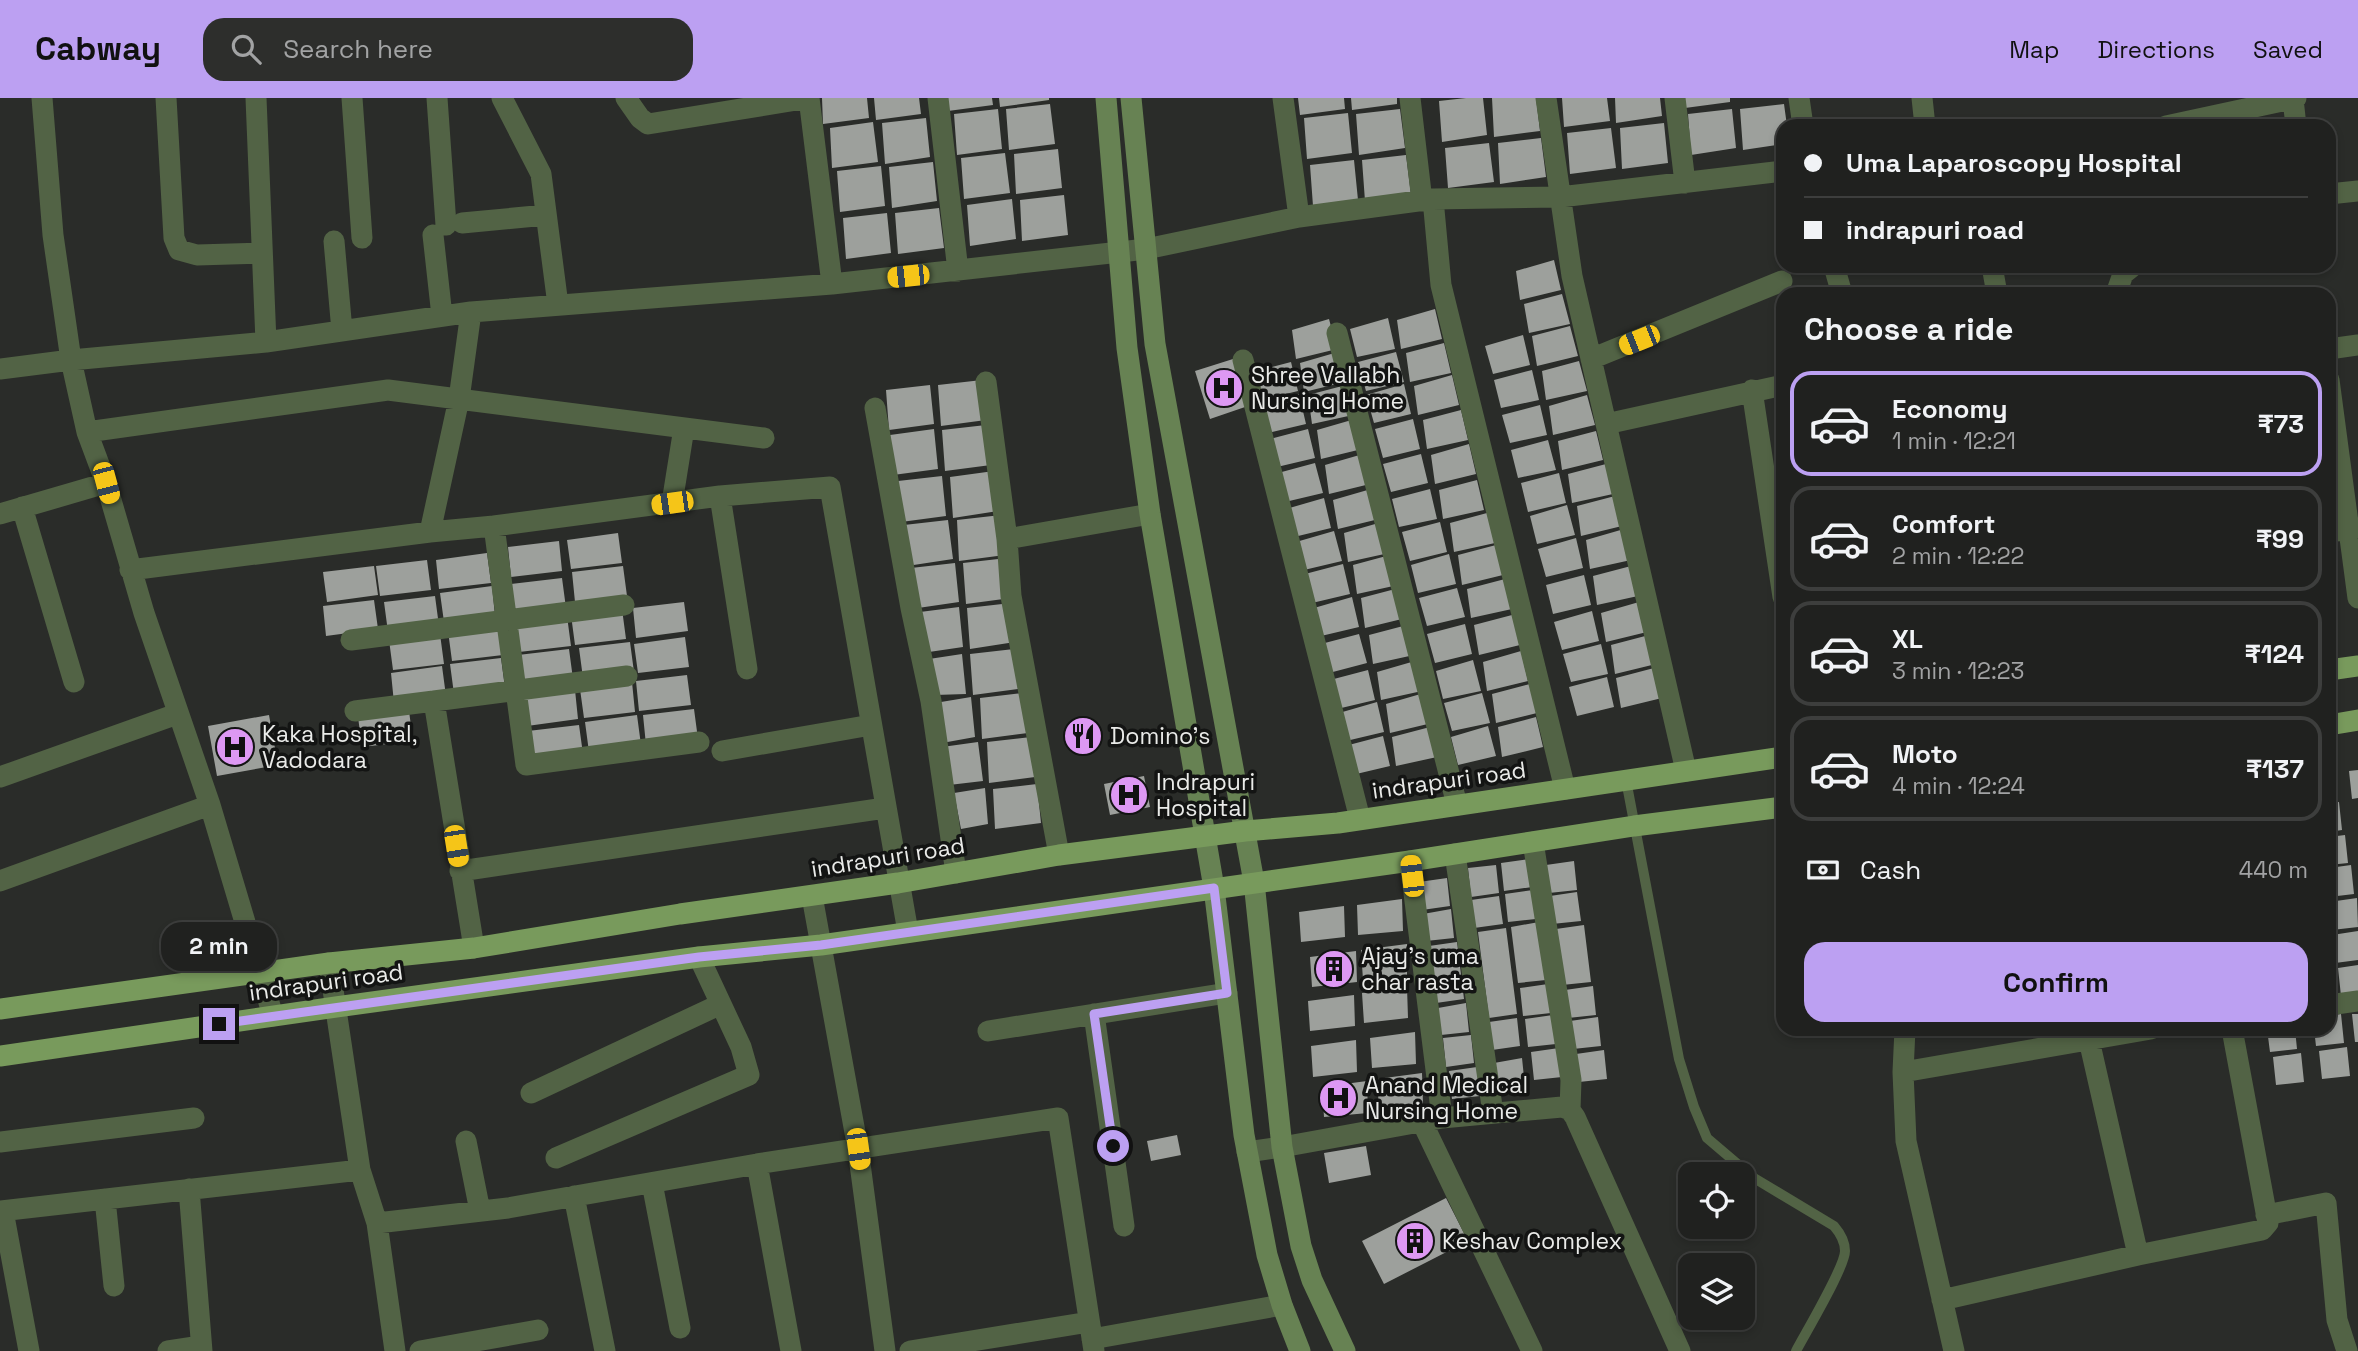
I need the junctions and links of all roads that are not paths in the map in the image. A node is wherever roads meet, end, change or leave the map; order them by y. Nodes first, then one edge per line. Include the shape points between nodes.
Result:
1 (42, 98) edge
2 (166, 98) edge
3 (256, 98) edge
4 (352, 98) edge
5 (437, 98) edge
6 (502, 98) edge
7 (626, 98) edge
8 (809, 98) edge
9 (938, 98) edge
10 (1107, 98) edge
11 (1131, 98) edge
12 (1283, 98) edge
13 (1410, 98) edge
14 (1546, 98) edge
15 (1675, 98) edge
16 (1799, 98) edge
17 (1922, 98) edge
18 (2294, 98) edge
19 (2234, 105) edge
20 (1801, 119) edge
21 (1925, 119) edge
22 (2189, 119) edge
23 (2296, 119) edge
24 (1776, 172) edge
25 (1685, 183) junction
26 (2358, 191) edge
27 (2336, 193) edge
28 (1560, 197) junction
29 (1428, 200) junction
30 (546, 215) junction
31 (1299, 217) junction
32 (447, 228) junction
33 (362, 238) dead end
34 (334, 241) dead end
35 (1146, 249) junction
36 (262, 253) junction
37 (1120, 253) junction
38 (958, 271) junction
39 (1782, 281) dead end
40 (832, 284) junction
41 (558, 305) junction
42 (471, 312) junction
43 (442, 316) junction
44 (342, 331) junction
45 (1337, 333) dead end
46 (266, 342) junction
47 (2358, 345) edge
48 (2336, 348) edge
49 (1591, 359) junction
50 (71, 360) junction
51 (1243, 360) dead end
52 (0, 369) edge
53 (986, 382) dead end
54 (1776, 386) edge
55 (1752, 390) junction
56 (459, 399) junction
57 (875, 408) dead end
58 (1606, 424) junction
59 (684, 428) junction
60 (87, 432) junction
61 (764, 438) dead end
62 (2336, 445) edge
63 (106, 483) junction
64 (720, 496) junction
65 (672, 503) junction
66 (22, 508) junction
67 (0, 514) edge
68 (1150, 514) junction
69 (1776, 522) edge
70 (494, 526) junction
71 (2345, 529) edge
72 (430, 532) junction
73 (1007, 538) junction
74 (130, 570) junction
75 (2358, 598) edge
76 (624, 605) dead end
77 (507, 621) junction
78 (351, 640) dead end
79 (2358, 666) edge
80 (747, 669) dead end
81 (2336, 669) edge
82 (628, 676) dead end
83 (74, 682) dead end
84 (516, 690) junction
85 (434, 701) junction
86 (355, 711) dead end
87 (177, 714) junction
88 (2358, 720) edge
89 (2336, 724) edge
90 (871, 725) junction
91 (699, 742) dead end
92 (722, 751) dead end
93 (1776, 758) edge
94 (1686, 771) junction
95 (0, 777) edge
96 (1626, 780) junction
97 (1564, 789) junction
98 (210, 805) junction
99 (1457, 805) junction
100 (885, 808) junction
101 (1776, 808) edge
102 (1360, 820) junction
103 (1634, 826) junction
104 (1245, 831) junction
105 (1206, 837) junction
106 (1533, 842) junction
107 (1455, 854) junction
108 (1059, 855) junction
109 (1410, 861) junction
110 (460, 871) junction
111 (956, 873) junction
112 (0, 881) edge
113 (1254, 882) junction
114 (898, 883) junction
115 (1214, 888) junction
116 (812, 896) junction
117 (908, 932) junction
118 (821, 945) junction
119 (474, 948) junction
120 (699, 957) junction
121 (329, 963) junction
122 (261, 972) junction
123 (1227, 993) junction
124 (2358, 1001) edge
125 (721, 1004) junction
126 (2336, 1004) edge
127 (336, 1006) junction
128 (0, 1009) edge
129 (1094, 1014) junction
130 (273, 1016) junction
131 (988, 1031) dead end
132 (1905, 1036) edge
133 (2112, 1036) edge
134 (2233, 1036) edge
135 (2089, 1040) junction
136 (0, 1056) edge
137 (1903, 1072) junction
138 (531, 1093) dead end
139 (1570, 1110) junction
140 (1493, 1113) junction
141 (194, 1118) dead end
142 (1432, 1120) junction
143 (466, 1141) dead end
144 (0, 1142) edge
145 (1282, 1147) junction
146 (858, 1149) junction
147 (1247, 1152) junction
148 (556, 1157) dead end
149 (757, 1164) junction
150 (360, 1170) junction
151 (652, 1182) junction
152 (189, 1189) junction
153 (574, 1196) junction
154 (105, 1199) junction
155 (1, 1211) edge
156 (480, 1211) junction
157 (2266, 1215) junction
158 (377, 1223) junction
159 (1124, 1226) dead end
160 (2138, 1255) junction
161 (114, 1286) dead end
162 (1942, 1300) junction
163 (1282, 1305) junction
164 (680, 1328) dead end
165 (538, 1330) dead end
166 (1092, 1338) edge
167 (979, 1346) edge
168 (201, 1349) edge
169 (29, 1351) edge
170 (168, 1351) edge
171 (395, 1351) edge
172 (420, 1351) edge
173 (605, 1351) edge
174 (791, 1351) edge
175 (885, 1351) edge
176 (910, 1351) edge
177 (1300, 1351) edge
178 (1345, 1351) edge
179 (1532, 1351) edge
180 (1680, 1351) edge
181 (1796, 1351) edge
182 (1954, 1351) edge
183 (2347, 1351) edge

1 - 50 street
2 - 36 street via 174,238 179,250 197,256
3 - 36 street
4 - 33 street
5 - 32 street
6 - 30 street via 541,174
7 - 8 street via 648,124
8 - 40 street
9 - 38 street
10 - 37 street
11 - 35 street
12 - 31 street
13 - 29 street
14 - 28 street
15 - 25 street
16 - 20 street
17 - 21 street
18 - 19 street
18 - 23 street
19 - 22 street
24 - 25 street
25 - 28 street
26 - 27 street
28 - 29 street
28 - 49 street
29 - 31 street
29 - 97 street via 1441,285
30 - 32 street
30 - 41 street
31 - 35 street
32 - 43 street
34 - 44 street
35 - 37 street
35 - 104 street via 1160,371
36 - 46 street
37 - 38 street
37 - 68 street via 1127,348
38 - 40 street
39 - 49 street
40 - 41 street
41 - 42 street
42 - 43 street
42 - 56 street
43 - 44 street
44 - 46 street
45 - 99 street
46 - 50 street
47 - 48 street
49 - 58 street
50 - 52 street
50 - 60 street
51 - 102 street
53 - 73 street
54 - 55 street
55 - 58 street
55 - 69 street
56 - 59 street
56 - 60 street via 388,390
56 - 72 street
57 - 111 street via 931,701
58 - 94 street
59 - 61 street
59 - 65 street
60 - 63 street
62 - 71 street
63 - 66 street
63 - 74 street
64 - 65 street
64 - 80 street
64 - 90 street via 830,488
65 - 70 street
66 - 67 street
66 - 83 street
68 - 73 street
68 - 105 street
70 - 72 street
70 - 77 street
71 - 75 street
72 - 74 street
73 - 108 street via 1011,596
74 - 87 street
76 - 77 street
77 - 78 street
77 - 84 street
79 - 81 main road
82 - 84 street
84 - 85 street
84 - 91 street via 526,765
85 - 86 street
85 - 110 street
87 - 95 street
87 - 98 street
88 - 89 main road
90 - 92 street
90 - 100 street
93 - 94 main road, indrapuri road
94 - 96 main road, indrapuri road
96 - 97 main road, indrapuri road
96 - 103 lane
97 - 99 main road, indrapuri road
98 - 112 street
98 - 122 street
99 - 102 main road, indrapuri road
100 - 110 street
100 - 114 street
101 - 103 main road, indrapuri road
102 - 104 main road, indrapuri road
103 - 106 main road, indrapuri road
103 - 181 lane via 1679,1059 1707,1138 1754,1178 1841,1234 1844,1261
104 - 105 main road, indrapuri road
104 - 113 street
105 - 108 main road, indrapuri road
105 - 115 street
106 - 107 main road, indrapuri road
106 - 139 street via 1572,1080
107 - 109 main road, indrapuri road
107 - 140 street
108 - 111 main road, indrapuri road
109 - 113 main road, indrapuri road
109 - 142 street
110 - 119 street
111 - 114 main road, indrapuri road
113 - 115 main road, indrapuri road
113 - 145 street
114 - 116 main road, indrapuri road
114 - 117 street
115 - 117 main road, indrapuri road
115 - 123 street
116 - 118 street
116 - 119 main road, indrapuri road
117 - 118 main road, indrapuri road
118 - 120 main road, indrapuri road
118 - 146 street
119 - 121 main road, indrapuri road
120 - 125 street
120 - 127 main road, indrapuri road
121 - 122 main road, indrapuri road
121 - 127 street
122 - 128 main road, indrapuri road
122 - 130 street
123 - 129 street
123 - 147 street
124 - 126 street
125 - 138 street
125 - 148 street via 749,1075
127 - 130 main road, indrapuri road
127 - 150 street
129 - 131 street
129 - 159 street
130 - 136 main road, indrapuri road
132 - 137 street
133 - 135 street
134 - 157 street
135 - 137 street
135 - 160 street
137 - 162 street via 1906,1141
139 - 140 street
139 - 180 street
140 - 142 street
141 - 144 street
142 - 145 street
142 - 179 street
143 - 156 street
145 - 147 street
145 - 178 street via 1301,1246
146 - 149 street
146 - 166 street via 1058,1118
146 - 175 street
147 - 163 street
149 - 151 street
149 - 174 street
150 - 152 street
150 - 158 street
151 - 153 street
151 - 164 street
152 - 154 street
152 - 168 street
153 - 156 street
153 - 173 street
154 - 155 street
154 - 161 street
155 - 169 street
156 - 158 street
157 - 160 street via 2262,1230
157 - 183 street via 2326,1203 2337,1320
158 - 171 street
160 - 162 street
162 - 182 street
163 - 166 street
163 - 177 street
165 - 172 street
166 - 167 street
167 - 176 street
168 - 170 street

